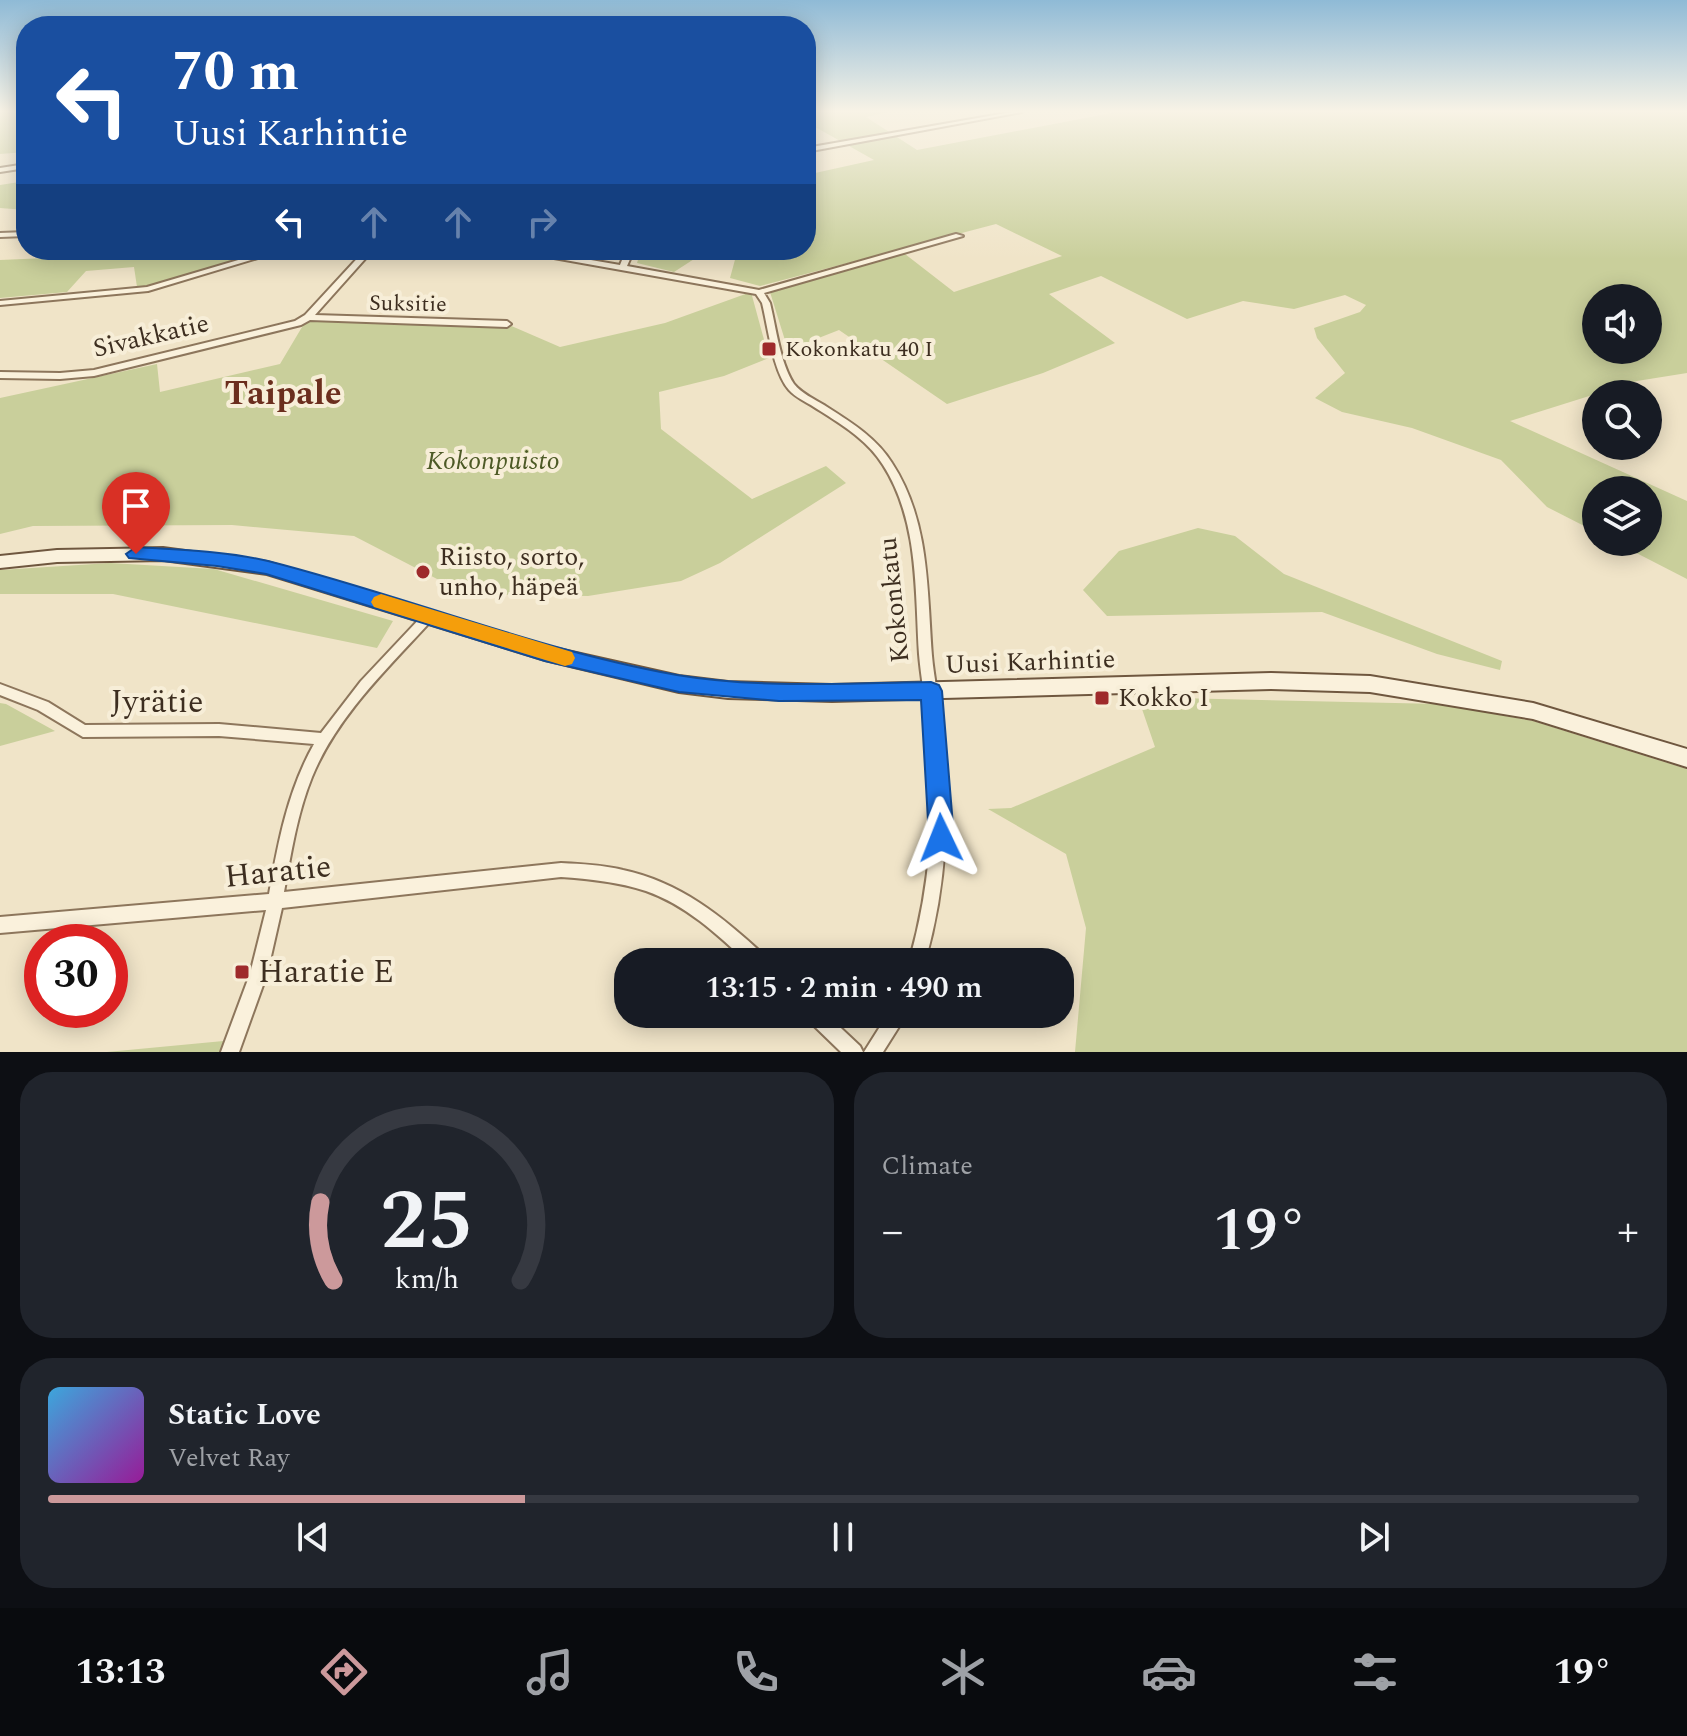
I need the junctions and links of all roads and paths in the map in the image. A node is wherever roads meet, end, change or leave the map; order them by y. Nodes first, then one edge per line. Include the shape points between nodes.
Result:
1 (959, 236) dead end
2 (246, 260) edge
3 (360, 260) edge
4 (584, 260) edge
5 (626, 260) edge
6 (623, 266) junction
7 (759, 292) junction
8 (0, 303) edge
9 (308, 317) junction
10 (507, 324) dead end
11 (0, 375) edge
12 (0, 562) edge
13 (428, 617) junction
14 (0, 689) edge
15 (931, 691) junction
16 (325, 739) junction
17 (1687, 758) edge
18 (276, 901) junction
19 (0, 925) edge
20 (744, 948) edge
21 (922, 948) edge
22 (829, 1028) edge
23 (889, 1028) edge
24 (230, 1052) edge
25 (854, 1052) edge
26 (873, 1052) edge

1 - 7 street
2 - 8 street via 148,289
3 - 9 street
4 - 6 street
5 - 6 street
6 - 7 street
7 - 15 street, Kokonkatu via 793,389 870,443 897,479 912,519 920,566
9 - 10 street, Suksitie
9 - 11 street, Sivakkatie via 94,373
12 - 13 street, Uusi Karhintie via 109,554 217,559 320,582
13 - 15 street, Uusi Karhintie via 545,653 679,684 779,693
13 - 16 street
14 - 16 street, Jyrätie via 43,706 83,731 219,730
15 - 17 street, Uusi Karhintie via 1271,681 1370,684 1533,711
15 - 21 street, Kokonkatu via 941,838
16 - 18 street via 299,793
18 - 19 street, Haratie
18 - 20 street, Haratie via 561,870 601,872 688,901
18 - 24 street via 265,953
22 - 25 street
23 - 26 street

